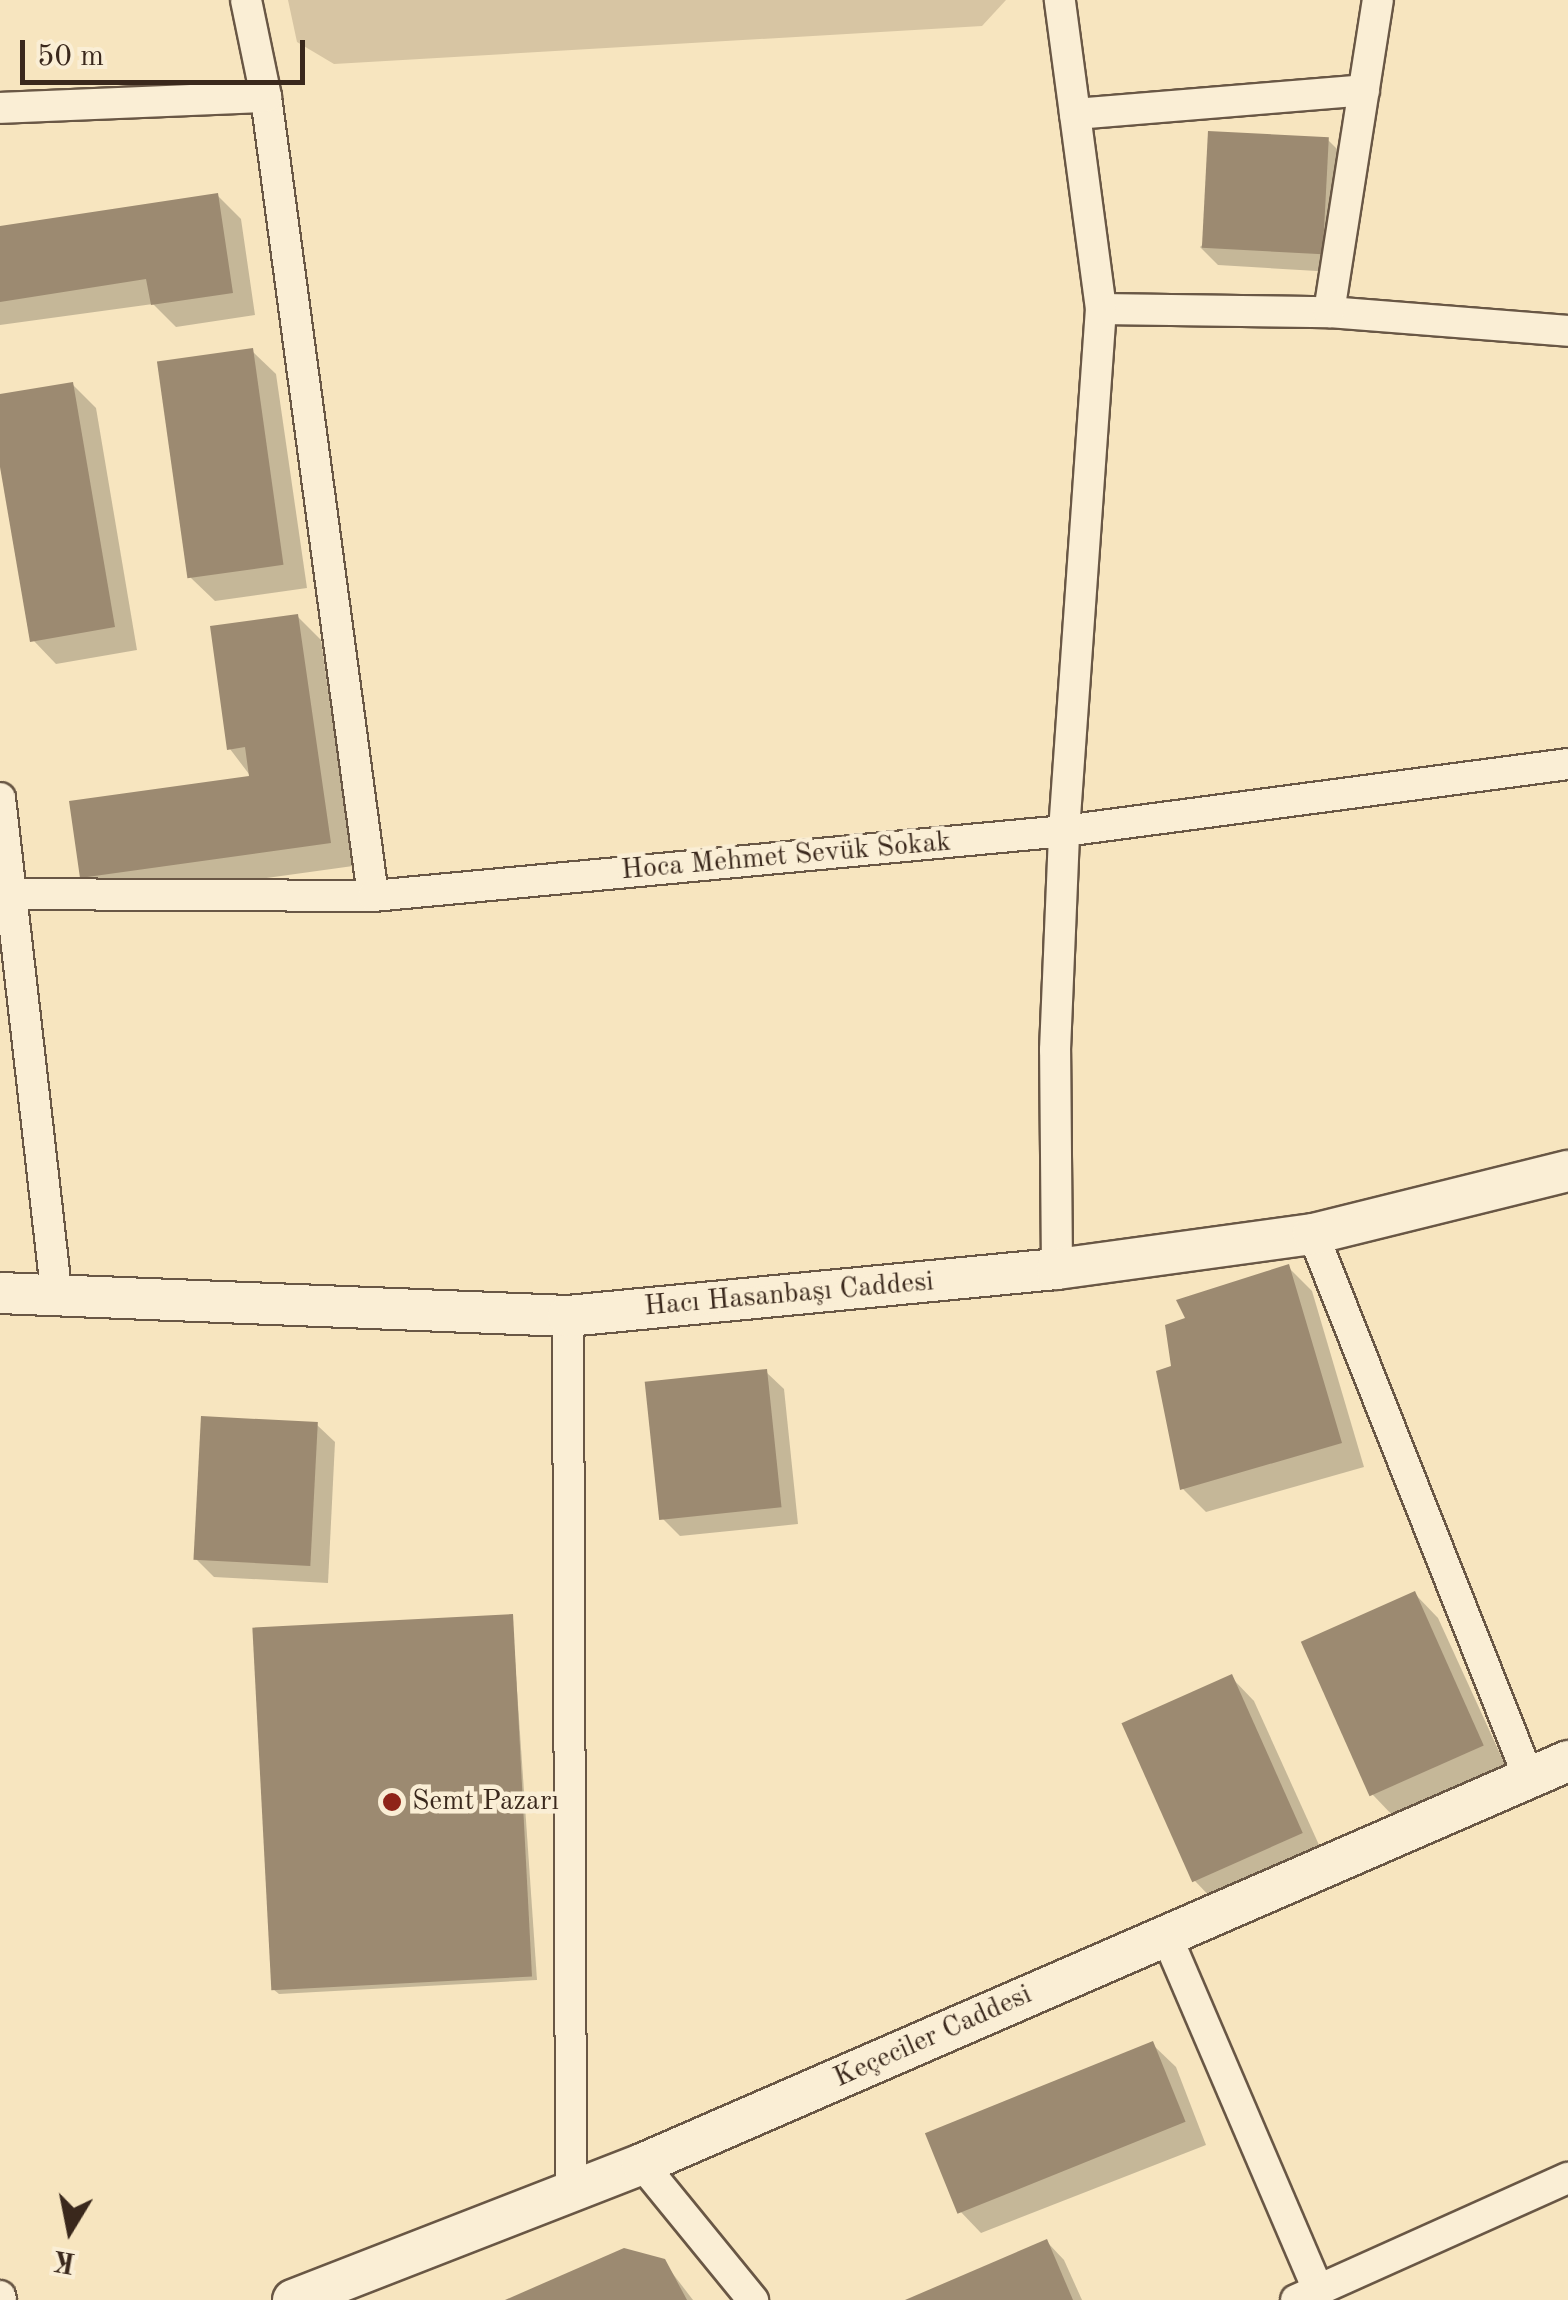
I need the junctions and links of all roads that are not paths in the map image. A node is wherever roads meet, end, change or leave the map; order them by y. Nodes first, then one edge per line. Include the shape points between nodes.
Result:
1 (246, 0) edge
2 (1060, 0) edge
3 (1378, 0) edge
4 (1364, 90) junction
5 (266, 97) junction
6 (0, 108) edge
7 (1075, 114) junction
8 (1101, 308) junction
9 (1329, 312) junction
10 (1568, 331) edge
11 (1568, 764) edge
12 (0, 798) edge
13 (1064, 831) junction
14 (8, 894) edge
15 (372, 896) junction
16 (1568, 1171) edge
17 (1313, 1234) junction
18 (1058, 1269) junction
19 (56, 1290) junction
20 (0, 1292) edge
21 (568, 1316) junction
22 (1568, 1761) edge
23 (1528, 1776) junction
24 (1166, 1935) junction
25 (642, 2164) junction
26 (1568, 2178) edge
27 (571, 2192) junction
28 (1304, 2297) edge
29 (293, 2300) edge
30 (753, 2300) edge

1 - 5 street
2 - 7 street
3 - 4 street
4 - 7 street
4 - 9 street
5 - 6 street
5 - 15 street
7 - 8 street
8 - 9 street
8 - 13 street
9 - 10 street
11 - 13 street, Hoca Mehmet Sevük Sokak
12 - 14 street
13 - 15 street, Hoca Mehmet Sevük Sokak
13 - 18 street via 1055,1050
14 - 15 street, Hoca Mehmet Sevük Sokak
14 - 19 street
16 - 17 street, Hacı Hasanbaşı Caddesi
17 - 18 street, Hacı Hasanbaşı Caddesi
17 - 23 street
18 - 21 street, Hacı Hasanbaşı Caddesi
19 - 20 street, Hacı Hasanbaşı Caddesi
19 - 21 street, Hacı Hasanbaşı Caddesi
21 - 27 street
22 - 23 street, Keçeciler Caddesi
23 - 24 street, Keçeciler Caddesi
24 - 25 street, Keçeciler Caddesi
24 - 28 street
25 - 27 street, Keçeciler Caddesi
25 - 30 street
26 - 28 street
27 - 29 street, Keçeciler Caddesi

